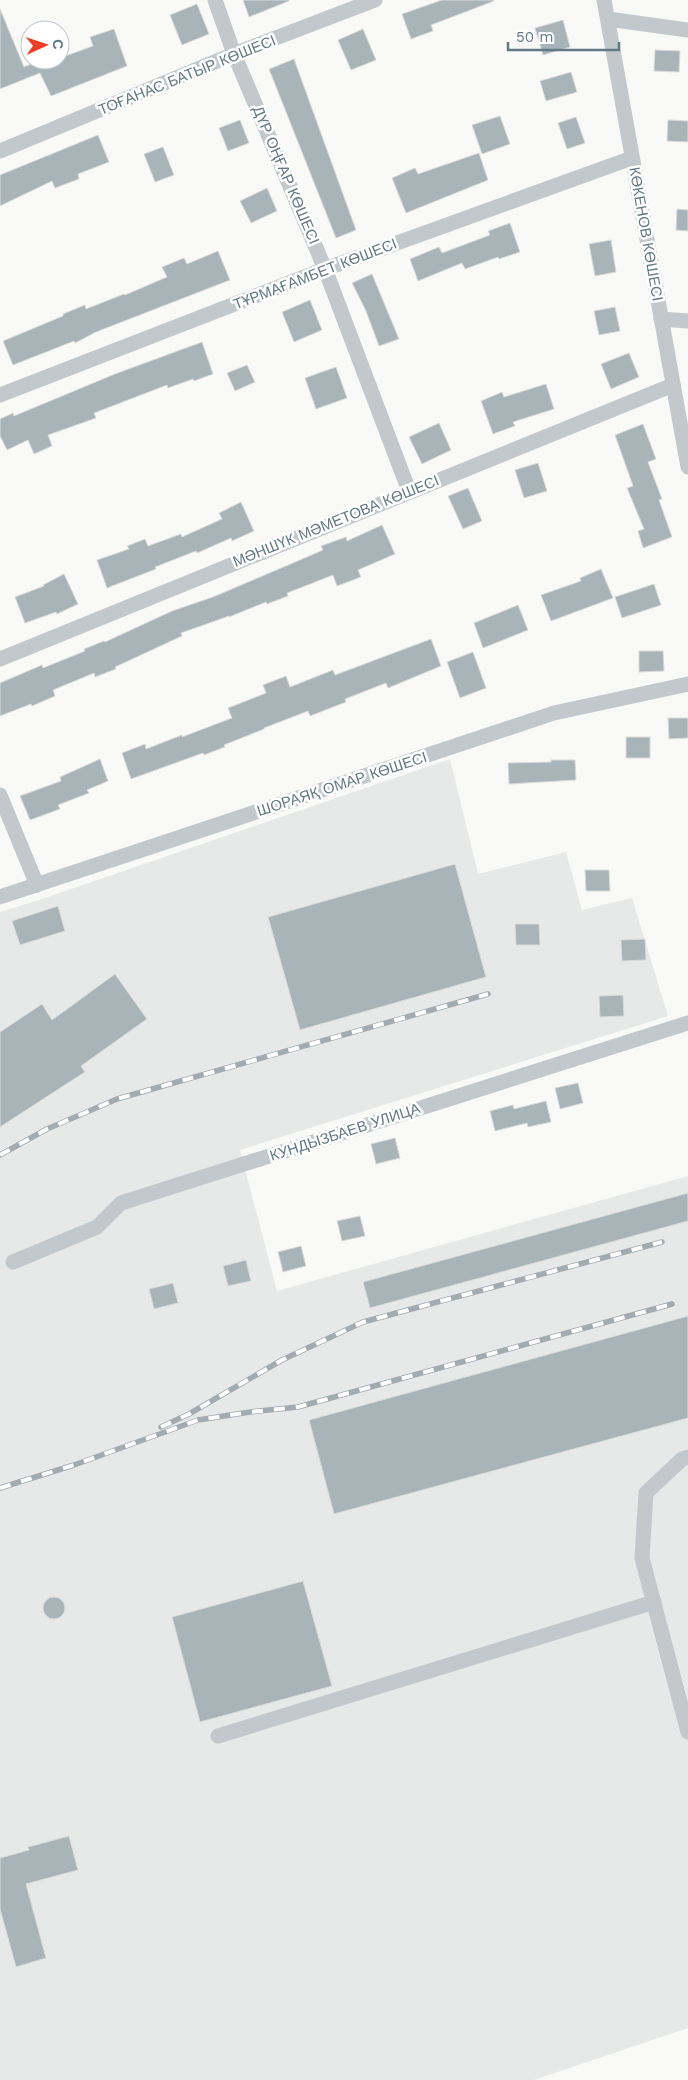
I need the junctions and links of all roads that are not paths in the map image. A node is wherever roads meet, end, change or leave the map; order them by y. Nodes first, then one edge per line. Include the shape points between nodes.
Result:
1 (215, 0) edge
2 (375, 0) edge
3 (604, 0) edge
4 (608, 19) junction
5 (688, 30) edge
6 (234, 54) junction
7 (0, 151) edge
8 (632, 158) junction
9 (325, 269) junction
10 (661, 319) junction
11 (688, 321) edge
12 (673, 386) junction
13 (0, 395) edge
14 (688, 467) edge
15 (409, 491) junction
16 (0, 659) edge
17 (688, 684) edge
18 (0, 795) edge
19 (37, 886) junction
20 (0, 897) edge
21 (688, 1023) edge
22 (13, 1262) dead end
23 (688, 1457) edge
24 (654, 1602) junction
25 (688, 1732) edge
26 (218, 1736) dead end

1 - 6 street, ДҮР ОҢҒАР КӨШЕСІ
2 - 6 street, ТОҒАНАС БАТЫР КӨШЕСІ
3 - 4 street, КӨКЕНОВ КӨШЕСІ
4 - 5 street
4 - 8 street, КӨКЕНОВ КӨШЕСІ
6 - 7 street, ТОҒАНАС БАТЫР КӨШЕСІ
6 - 9 street, ДҮР ОҢҒАР КӨШЕСІ
8 - 9 street, ТҰРМАҒАМБЕТ КӨШЕСІ
8 - 10 street, КӨКЕНОВ КӨШЕСІ
9 - 13 street, ТҰРМАҒАМБЕТ КӨШЕСІ
9 - 15 street, ДҮР ОҢҒАР КӨШЕСІ
10 - 11 street
10 - 12 street, КӨКЕНОВ КӨШЕСІ
12 - 14 street, КӨКЕНОВ КӨШЕСІ
12 - 15 street, МӘНШҮК МӘМЕТОВА КӨШЕСІ
15 - 16 street, МӘНШҮК МӘМЕТОВА КӨШЕСІ
17 - 19 street, ШОРАЯҚ ОМАР КӨШЕСІ via 554,713
18 - 19 street
19 - 20 street, ШОРАЯҚ ОМАР КӨШЕСІ
21 - 22 street, КУНДЫЗБАЕВ УЛИЦА via 122,1203 97,1226
23 - 24 street via 646,1493 642,1558
24 - 25 street
24 - 26 street

